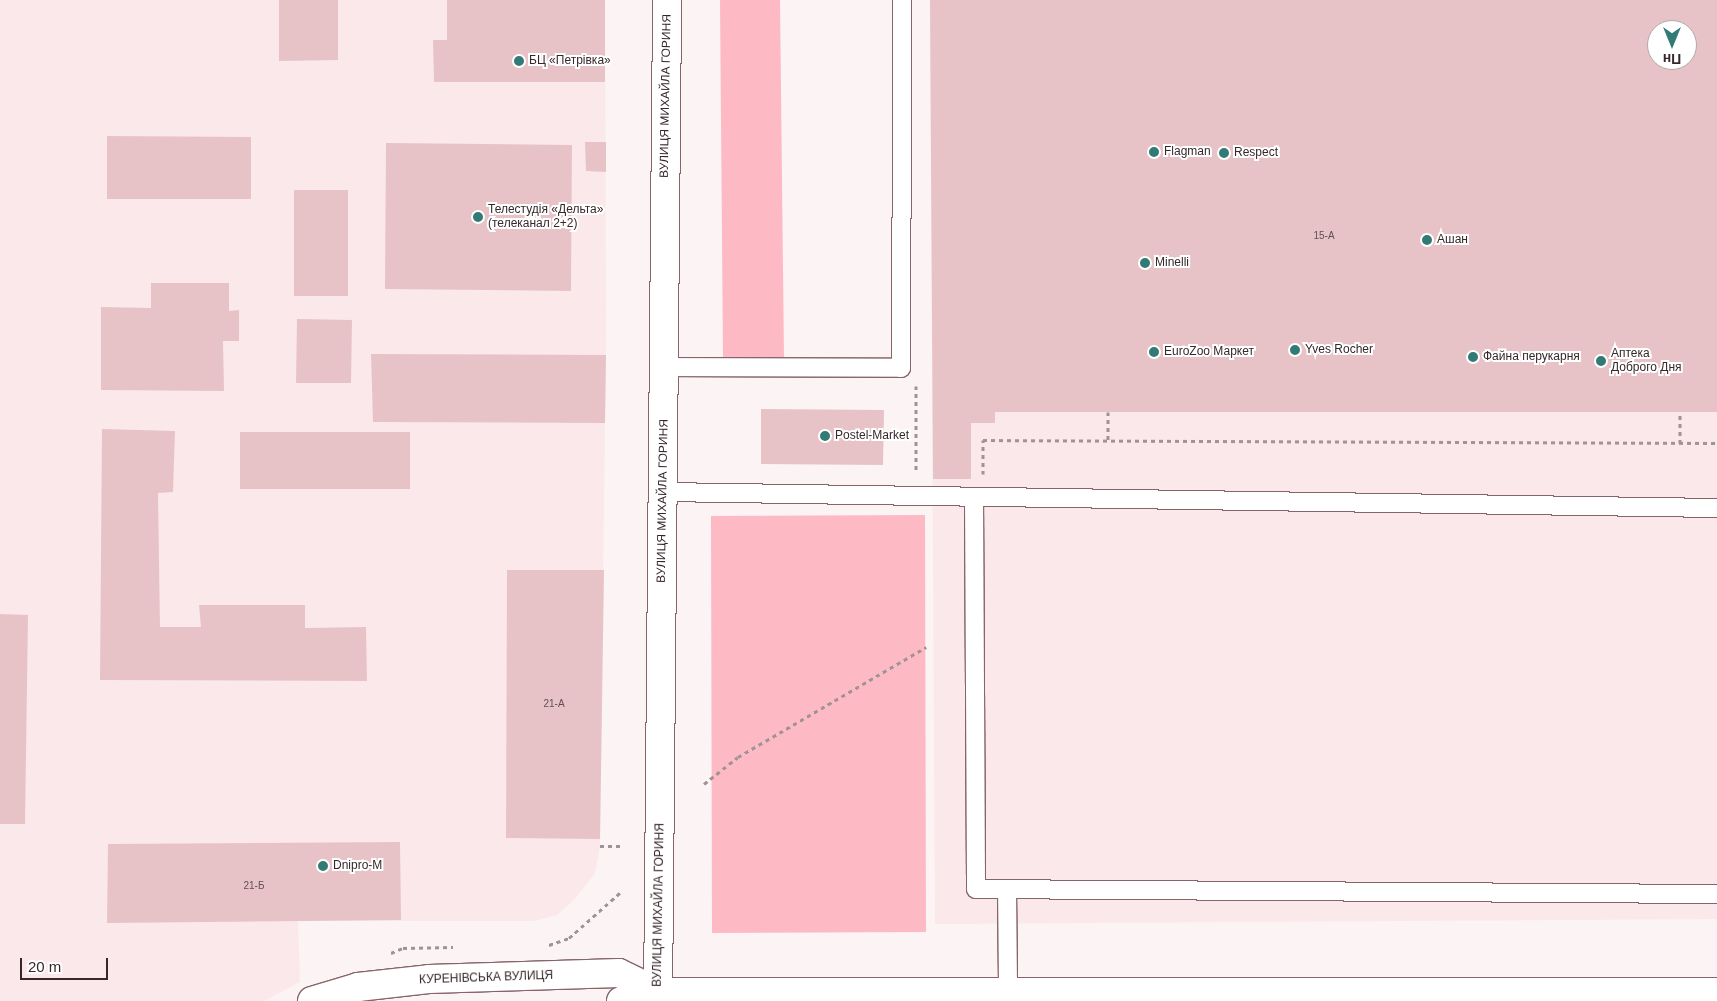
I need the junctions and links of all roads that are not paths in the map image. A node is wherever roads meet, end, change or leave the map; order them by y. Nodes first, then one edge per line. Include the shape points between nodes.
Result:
1 (667, 0) edge
2 (902, 0) edge
3 (664, 367) junction
4 (663, 492) junction
5 (974, 497) junction
6 (1717, 508) edge
7 (1007, 890) junction
8 (1717, 894) edge
9 (1008, 992) junction
10 (1717, 992) edge
11 (658, 997) edge
12 (312, 1001) edge
13 (621, 1001) edge

1 - 3 street, ВУЛИЦЯ МИХАЙЛА ГОРИНЯ
2 - 3 lane via 901,368
3 - 4 street, ВУЛИЦЯ МИХАЙЛА ГОРИНЯ
4 - 5 lane
4 - 11 street, ВУЛИЦЯ МИХАЙЛА ГОРИНЯ
5 - 6 lane
5 - 7 lane via 976,889
7 - 8 lane
7 - 9 lane
9 - 10 street, КУРЕНІВСЬКА ВУЛИЦЯ
9 - 11 street, КУРЕНІВСЬКА ВУЛИЦЯ
11 - 12 street, КУРЕНІВСЬКА ВУЛИЦЯ via 620,973 429,980 358,987
11 - 13 street, КУРЕНІВСЬКА ВУЛИЦЯ

